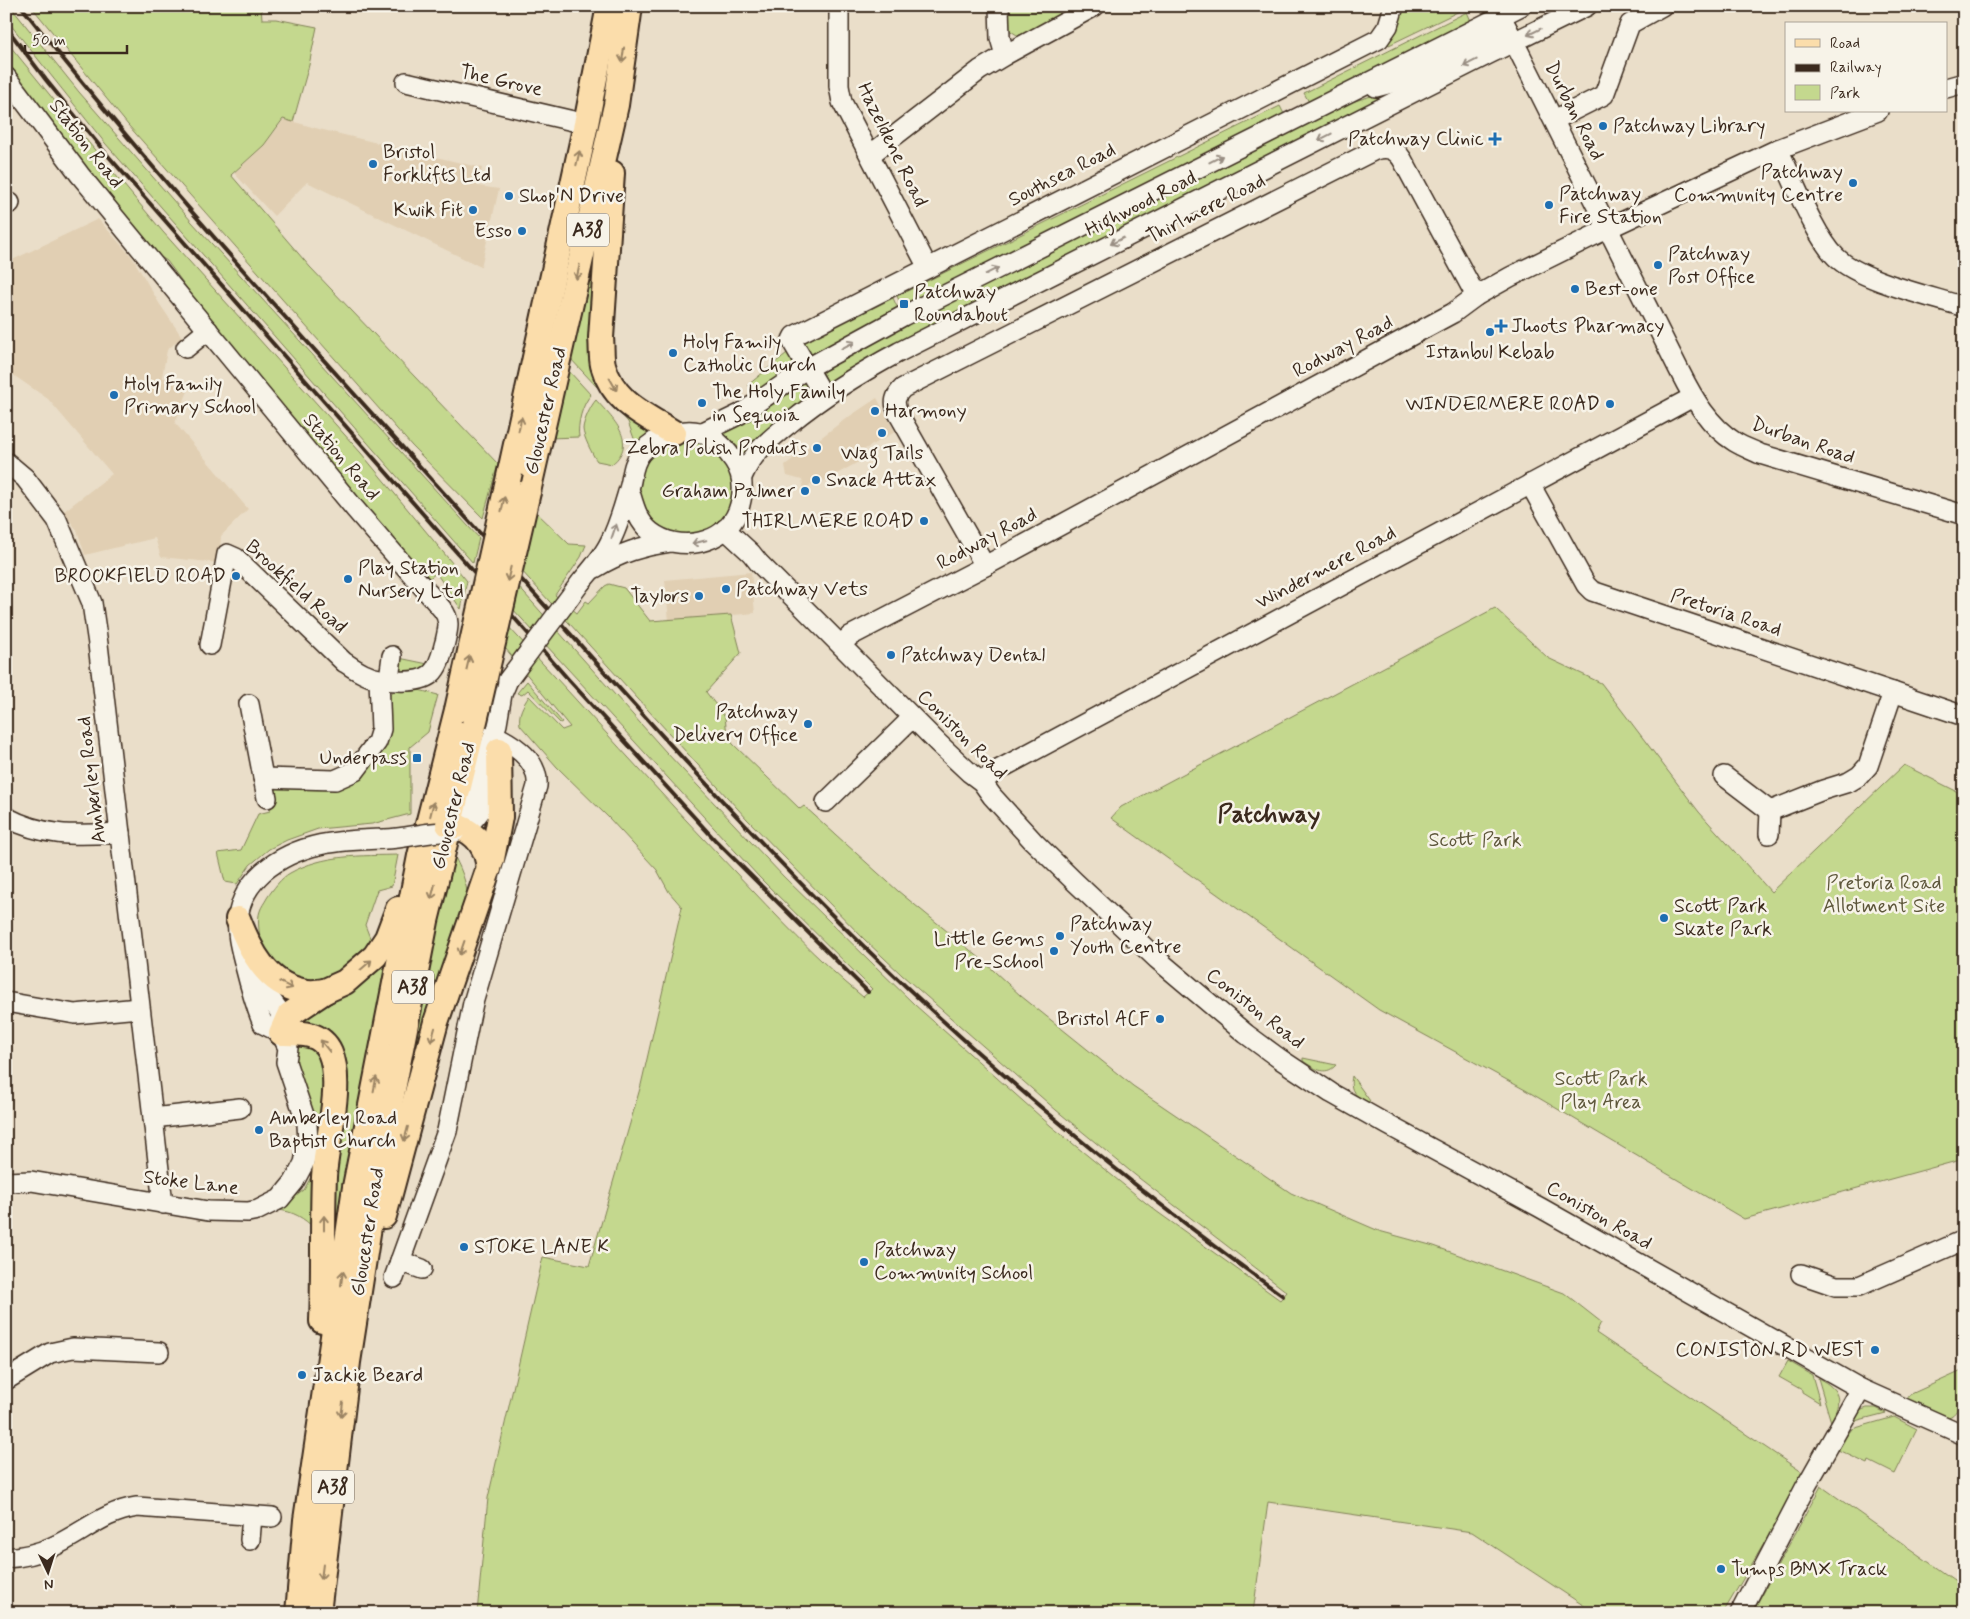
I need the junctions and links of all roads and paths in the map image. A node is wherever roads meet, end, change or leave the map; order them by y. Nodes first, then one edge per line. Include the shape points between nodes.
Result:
1 (609, 6) edge
2 (630, 6) edge
3 (839, 6) edge
4 (999, 6) edge
5 (1095, 6) edge
6 (1394, 6) edge
7 (1521, 6) edge
8 (1587, 6) edge
9 (1662, 6) edge
10 (1505, 24) edge
11 (1005, 55) junction
12 (6, 77) edge
13 (406, 82) dead end
14 (1964, 82) edge
15 (1948, 87) edge
16 (616, 105) junction
17 (1875, 112) edge
18 (1554, 120) junction
19 (586, 124) junction
20 (1778, 149) junction
21 (870, 155) junction
22 (1609, 228) junction
23 (928, 268) junction
24 (1476, 296) junction
25 (1964, 308) edge
26 (208, 330) junction
27 (186, 348) dead end
28 (806, 369) junction
29 (824, 396) junction
30 (1693, 397) junction
31 (674, 432) junction
32 (701, 433) junction
33 (6, 462) edge
34 (742, 477) junction
35 (1530, 484) junction
36 (629, 489) junction
37 (1964, 515) edge
38 (725, 529) junction
39 (670, 542) junction
40 (985, 566) junction
41 (586, 576) junction
42 (442, 609) joint
43 (210, 645) dead end
44 (841, 645) junction
45 (392, 656) dead end
46 (384, 679) junction
47 (1894, 692) junction
48 (248, 704) dead end
49 (1964, 716) edge
50 (912, 718) junction
51 (489, 740) junction
52 (1724, 776) dead end
53 (263, 778) junction
54 (982, 782) junction
55 (267, 798) dead end
56 (826, 802) dead end
57 (1770, 812) junction
58 (6, 817) edge
59 (453, 826) junction
60 (120, 833) junction
61 (1769, 834) dead end
62 (420, 856) junction
63 (490, 869) junction
64 (238, 919) junction
65 (325, 991) junction
66 (6, 1002) edge
67 (139, 1008) junction
68 (281, 1033) junction
69 (240, 1108) dead end
70 (153, 1118) junction
71 (6, 1182) edge
72 (163, 1204) junction
73 (1964, 1240) edge
74 (422, 1269) dead end
75 (1802, 1274) dead end
76 (159, 1352) dead end
77 (348, 1362) junction
78 (6, 1380) edge
79 (1861, 1389) junction
80 (1962, 1429) edge
81 (319, 1430) junction
82 (252, 1516) junction
83 (272, 1518) dead end
84 (250, 1540) dead end
85 (6, 1558) edge
86 (298, 1613) edge
87 (318, 1613) edge
88 (1740, 1613) edge

1 - 19 main road, Gloucester Road / A38
2 -> 16 main road, Gloucester Road / A38
3 - 21 street, Hazeldene Road via 840,94
4 - 11 street via 1000,38
5 - 11 street
6 - 23 street, Southsea Road via 1388,26 1379,39
7 - 10 street, Highwood Road
8 -> 10 street, Highwood Road
9 - 18 street via 1630,24 1604,95
10 - 18 street, Durban Road
28 -> 10 street, Highwood Road via 903,316 1342,96
10 -> 29 street, Highwood Road via 855,376
11 - 21 street via 980,70
12 - 26 street, Station Road via 80,174
13 - 19 street, The Grove
14 - 15 street
16 -> 31 main road via 601,338 604,365 612,386 628,406
16 -> 51 main road, Gloucester Road / A38, bridge via 528,492
17 - 20 street, Rodway Road
18 - 22 street, Durban Road
51 -> 19 main road, Gloucester Road / A38, bridge via 510,472
20 - 22 street, Rodway Road
20 - 25 street via 1815,225 1836,257 1865,275
21 - 23 street, Hazeldene Road
22 - 24 street, Rodway Road
22 - 30 street, Durban Road
23 - 28 street, Southsea Road via 794,336 792,340
24 - 40 street, Rodway Road via 1453,313
24 - 40 street, Thirlmere Road via 1402,159 1394,150 1385,147 903,388 895,399 898,413
26 - 27 street
26 - 42 street, Station Road
28 - 29 street, Southsea Road
28 - 32 street, Highwood Road via 740,414
29 - 34 street, Highwood Road via 765,444 749,461
30 - 35 street, Windermere Road
30 - 37 street, Durban Road via 1711,421 1734,442 1760,454
31 - 32 street
31 - 36 street via 652,442 640,454 632,470
32 - 34 street via 710,436 725,450
33 - 60 street, Amberley Road via 25,478 57,520 92,603
34 - 38 street via 742,497 737,514
35 - 47 street, Pretoria Road via 1592,591
35 - 54 street, Windermere Road
36 - 39 street via 636,516 650,532
41 -> 36 street via 610,543
38 -> 39 street via 708,540 691,544
38 - 44 street, Coniston Road
39 - 41 street via 647,545 616,556
40 - 44 street, Rodway Road via 850,636
41 - 51 street, bridge via 508,680
42 - 46 street, Brookfield Road via 448,616 449,628 438,665 432,673 416,681
43 - 46 street, Brookfield Road via 227,554 236,558 344,662 364,674
44 - 50 street, Coniston Road
45 - 46 street
46 - 53 street via 381,729 377,742 355,771 335,780
47 - 49 street, Pretoria Road
47 - 57 street via 1868,766 1859,776
48 - 53 street via 261,723
50 - 54 street, Coniston Road
50 - 56 street
51 - 59 street via 478,783
51 - 59 street via 487,801 473,821
62 -> 51 main road, Gloucester Road / A38
51 - 63 main road via 500,817
51 - 74 street, Gloucester Road via 525,757 538,776 537,786 473,1003 447,1131 397,1270
51 -> 77 main road, Gloucester Road / A38 via 424,931 380,1156
52 - 57 street
53 - 55 street
54 - 79 street, Coniston Road via 1033,840 1157,959 1280,1059 1388,1126 1541,1208
57 - 61 street
58 - 60 street via 41,832
59 - 63 main road via 475,836 482,844
59 - 64 street, bridge via 414,837 336,841 295,851 276,861 249,886
60 - 67 street, Amberley Road
65 -> 62 main road via 345,982 376,956 387,938
81 -> 62 main road, Gloucester Road / A38 via 355,1187
63 -> 77 main road via 434,1030
64 -> 65 main road via 245,938 270,975 285,986 303,992
64 - 68 street via 240,949 249,988 263,1024
65 - 68 main road via 289,1015
66 - 67 street via 75,1014
67 - 70 street, Amberley Road
68 - 72 street, Stoke Lane via 288,1048 286,1062 307,1124 304,1162 294,1182 280,1200 240,1214
81 -> 68 main road via 324,1176 333,1108 334,1070 330,1051 321,1040 312,1035
69 - 70 street
70 - 72 street, Amberley Road
71 - 72 street, Stoke Lane via 31,1181
73 - 75 street via 1859,1286 1836,1286
76 - 78 street via 72,1348 50,1353
77 -> 87 main road, Gloucester Road / A38
79 - 80 street, Coniston Road via 1918,1416
79 - 88 street
81 - 86 main road, Gloucester Road / A38 via 306,1520
82 - 83 street
82 - 84 street
82 - 85 street via 138,1507 98,1520 52,1547

